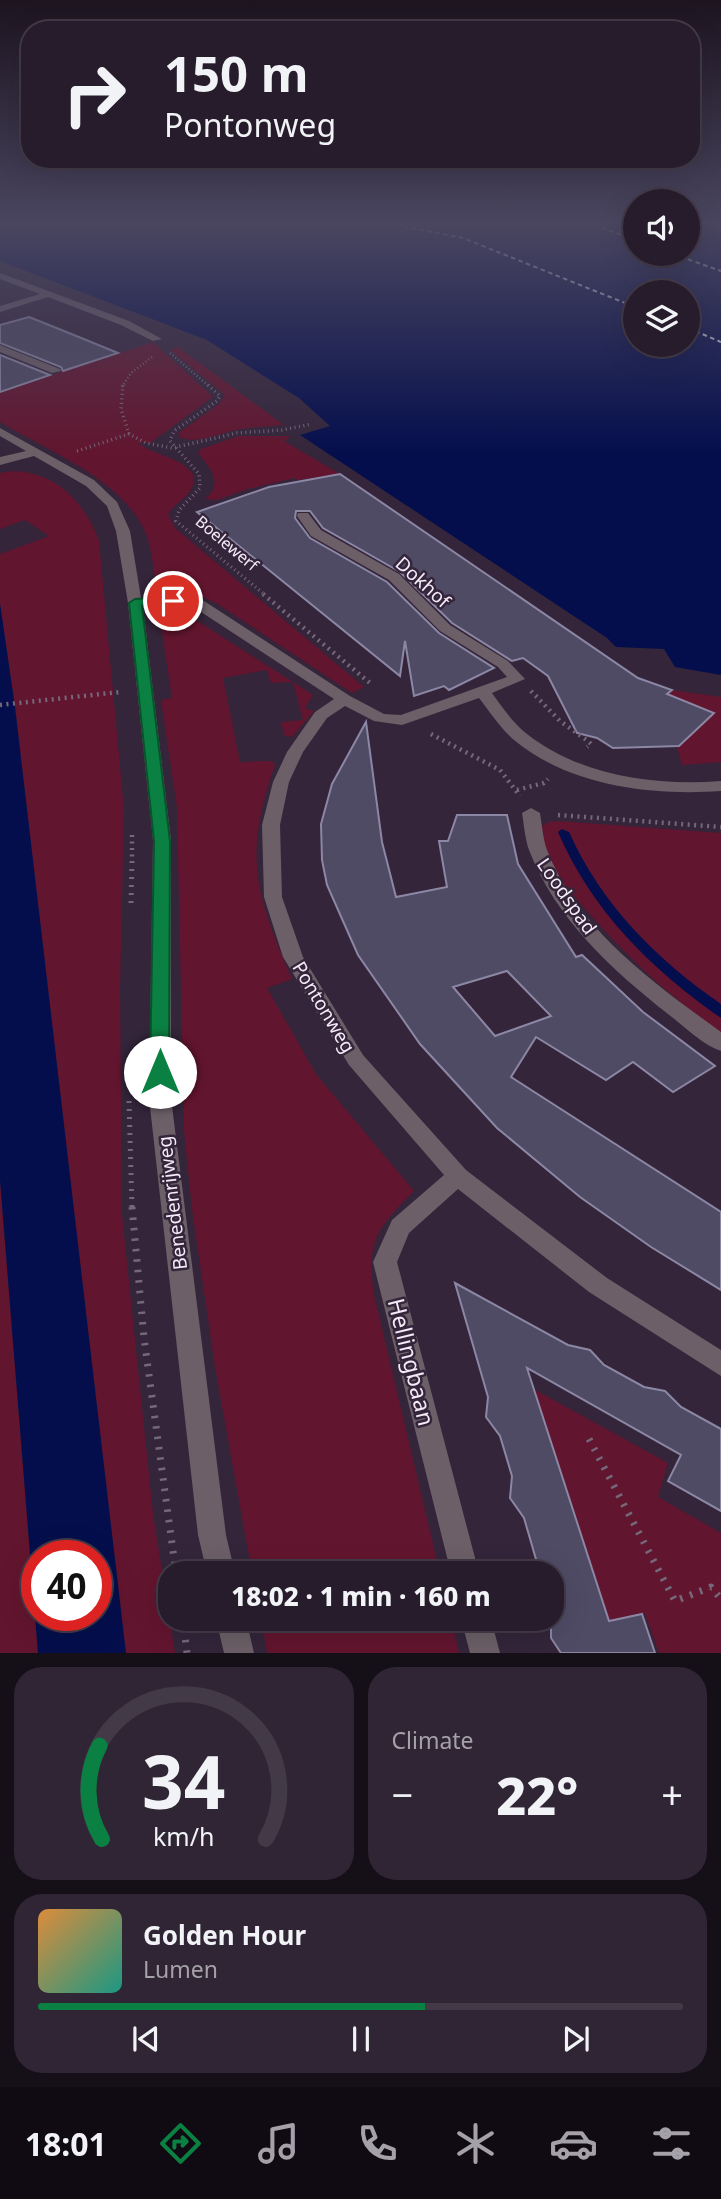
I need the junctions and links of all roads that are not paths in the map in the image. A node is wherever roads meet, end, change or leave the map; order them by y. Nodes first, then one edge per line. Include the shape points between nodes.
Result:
1 (25, 302) edge
2 (69, 302) edge
3 (0, 309) edge
4 (157, 339) road end
5 (0, 348) edge
6 (56, 371) dead end
7 (0, 431) edge
8 (35, 452) junction
9 (0, 461) edge
10 (303, 516) dead end
11 (135, 603) junction
12 (482, 691) junction
13 (344, 699) junction
14 (721, 786) edge
15 (531, 813) road end
16 (721, 1042) edge
17 (458, 1176) junction
18 (721, 1364) edge
19 (218, 1561) edge
20 (462, 1561) edge
21 (234, 1631) edge
22 (480, 1631) edge
23 (239, 1653) edge
24 (485, 1653) edge

1 - 3 street
2 - 4 street
5 - 6 street
7 - 8 street, Benedenrijweg
8 - 9 street
8 - 11 street, Benedenrijweg via 90,483 113,505 123,531
10 - 12 street, Dokhof via 316,533 394,577 445,628 503,664 517,679
11 - 13 street via 199,604
11 - 19 street, Benedenrijweg via 162,841 160,1098
12 - 13 street via 407,718 380,718
12 - 14 street via 520,737 566,764 612,780 674,787
13 - 17 street, Pontonweg via 321,715 281,782 271,825 273,897 293,957 356,1060
15 - 16 street, Loodspad via 542,863 596,938 642,984
17 - 18 street, Pontonweg via 598,1285
17 - 20 street, Hellingbaan via 400,1227 385,1262
21 - 23 street
22 - 24 street

